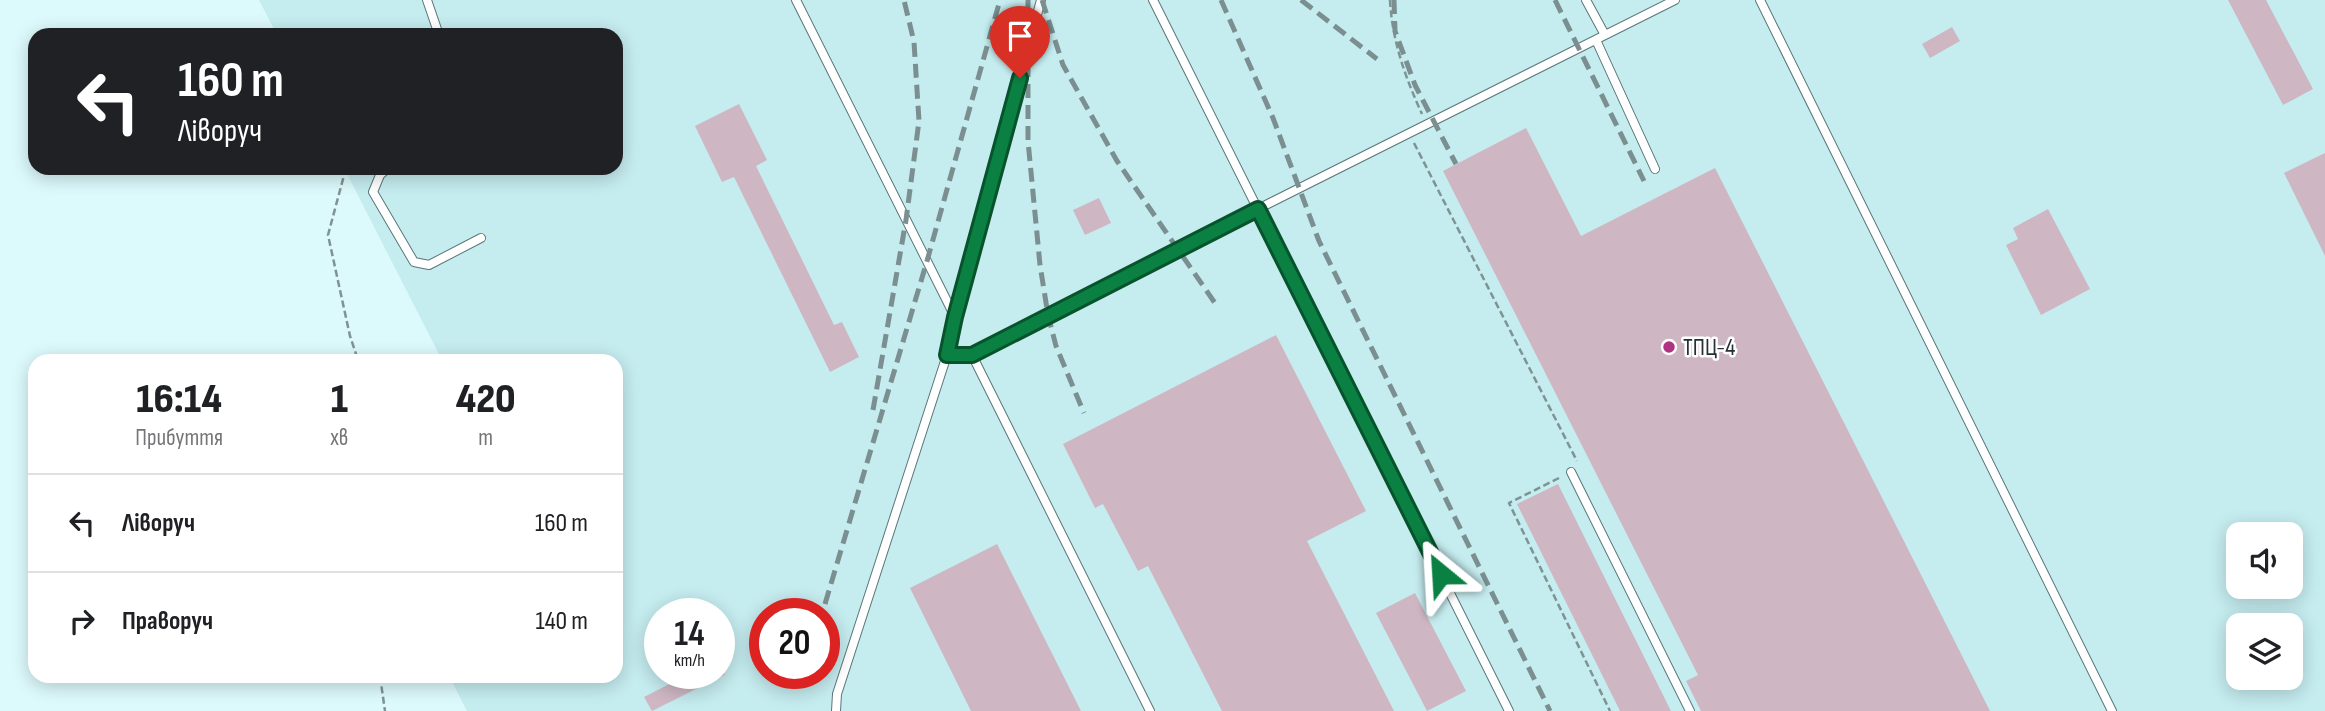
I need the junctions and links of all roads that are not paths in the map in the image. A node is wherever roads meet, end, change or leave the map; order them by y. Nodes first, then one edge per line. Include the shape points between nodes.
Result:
1 (427, 0) edge
2 (796, 0) edge
3 (1041, 0) edge
4 (1153, 0) edge
5 (1586, 0) edge
6 (1675, 0) edge
7 (1760, 0) edge
8 (437, 28) edge
9 (1605, 35) junction
10 (1596, 40) junction
11 (1655, 169) dead end
12 (380, 175) edge
13 (1258, 209) junction
14 (481, 238) dead end
15 (955, 317) junction
16 (947, 355) junction
17 (972, 355) junction
18 (1571, 472) road end
19 (836, 711) edge
20 (1150, 711) edge
21 (1509, 711) edge
22 (1690, 711) edge
23 (2112, 711) edge

1 - 8 lane
2 - 15 lane
3 - 15 lane
4 - 13 lane
5 - 9 lane
6 - 9 lane
7 - 23 lane
9 - 10 lane
10 - 11 lane
10 - 13 lane
12 - 14 lane via 373,192 414,262 429,265
13 - 17 lane
13 - 21 lane
15 - 16 lane
16 - 17 lane
16 - 19 lane via 837,694
17 - 20 lane
18 - 22 lane

